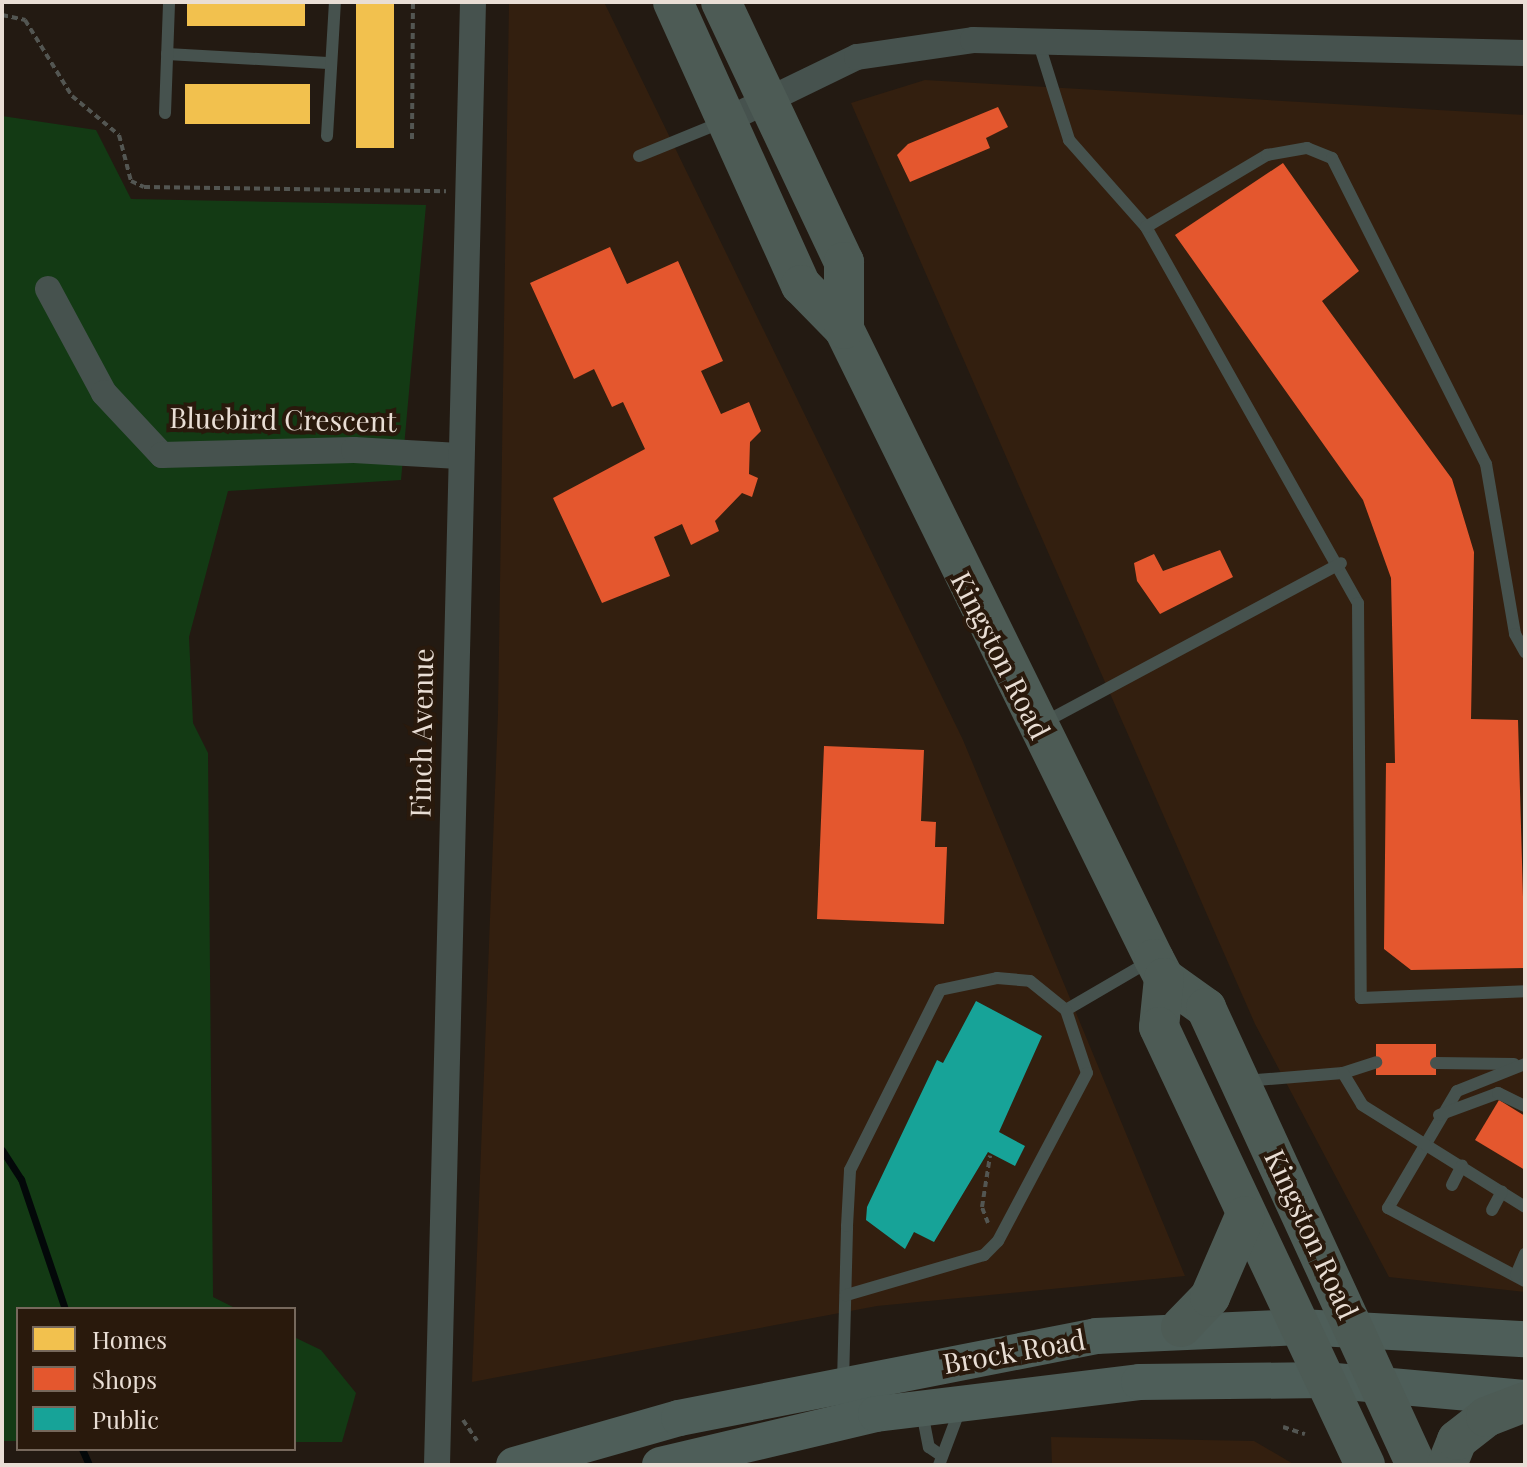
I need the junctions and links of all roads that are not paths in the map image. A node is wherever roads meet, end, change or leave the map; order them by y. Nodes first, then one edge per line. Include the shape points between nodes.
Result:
1 (169, 2) edge
2 (335, 2) edge
3 (473, 2) edge
4 (673, 2) edge
5 (721, 2) edge
6 (1039, 44) junction
7 (1525, 53) edge
8 (167, 54) junction
9 (328, 63) junction
10 (767, 102) junction
11 (165, 113) dead end
12 (727, 120) junction
13 (327, 136) dead end
14 (639, 156) dead end
15 (1146, 227) junction
16 (48, 289) dead end
17 (844, 329) junction
18 (459, 456) junction
19 (1341, 563) junction
20 (1525, 652) edge
21 (1036, 726) junction
22 (1159, 968) junction
23 (1525, 991) edge
24 (1066, 1010) junction
25 (1376, 1062) dead end
26 (1436, 1063) dead end
27 (1521, 1064) edge
28 (1343, 1073) junction
29 (1240, 1081) junction
30 (1525, 1106) edge
31 (1438, 1116) junction
32 (1423, 1140) junction
33 (1462, 1165) junction
34 (1452, 1185) dead end
35 (1502, 1191) junction
36 (1525, 1207) edge
37 (1492, 1210) dead end
38 (1245, 1216) junction
39 (1525, 1254) edge
40 (1520, 1278) edge
41 (846, 1295) junction
42 (1181, 1327) junction
43 (1300, 1327) junction
44 (1356, 1329) junction
45 (1525, 1339) edge
46 (1324, 1380) junction
47 (843, 1382) junction
48 (1379, 1384) junction
49 (964, 1399) junction
50 (1525, 1400) edge
51 (921, 1407) junction
52 (939, 1460) edge
53 (437, 1465) edge
54 (514, 1465) edge
55 (660, 1465) edge
56 (1365, 1465) edge
57 (1416, 1465) edge
58 (1447, 1465) edge

1 - 8 lane
2 - 9 lane
3 - 18 street, Finch Avenue
4 - 12 main road, Kingston Road
5 - 10 main road, Kingston Road
6 - 7 street
6 - 10 street via 973,40 857,57
6 - 15 lane via 1069,140
8 - 9 lane
8 - 11 lane
9 - 13 lane
10 - 12 street
10 - 17 main road, Kingston Road via 844,262
12 - 14 lane
12 - 17 main road, Kingston Road via 801,285
15 - 19 lane
15 - 20 lane via 1267,155 1307,148 1332,158 1486,464 1515,634
16 - 18 street, Bluebird Crescent via 104,393 162,455 354,450
17 - 21 main road, Kingston Road
18 - 53 street, Finch Avenue
19 - 21 lane
19 - 23 lane via 1358,603 1361,998
21 - 22 main road, Kingston Road
22 - 24 lane
22 - 29 main road, Kingston Road via 1206,1008
22 - 38 main road, Kingston Road via 1159,1027
24 - 41 lane via 1087,1073 998,1241 984,1255
24 - 41 lane via 1030,981 997,978 940,990 850,1170
25 - 28 lane
26 - 27 lane
27 - 31 lane via 1457,1091
28 - 29 lane
28 - 32 lane via 1362,1105
29 - 44 main road, Kingston Road
30 - 31 lane via 1498,1093
31 - 32 lane
32 - 33 lane
32 - 40 lane via 1388,1208 1430,1224
33 - 34 lane
33 - 35 lane
35 - 36 lane
35 - 37 lane
38 - 42 main road via 1210,1297
38 - 43 main road, Kingston Road
39 - 40 lane
41 - 47 lane
42 - 43 main road, Brock Road
42 - 47 main road, Brock Road
43 - 44 main road, Brock Road
43 - 46 main road, Kingston Road
44 - 45 main road, Brock Road
44 - 48 main road, Kingston Road
46 - 48 main road, Brock Road
46 - 49 main road, Brock Road via 1139,1382
46 - 56 main road, Kingston Road
47 - 54 main road, Brock Road
48 - 50 main road, Brock Road
48 - 57 main road, Kingston Road
49 - 51 main road, Brock Road
49 - 52 lane
50 - 58 main road via 1486,1417 1457,1440
51 - 52 lane via 929,1447
51 - 55 main road, Brock Road

